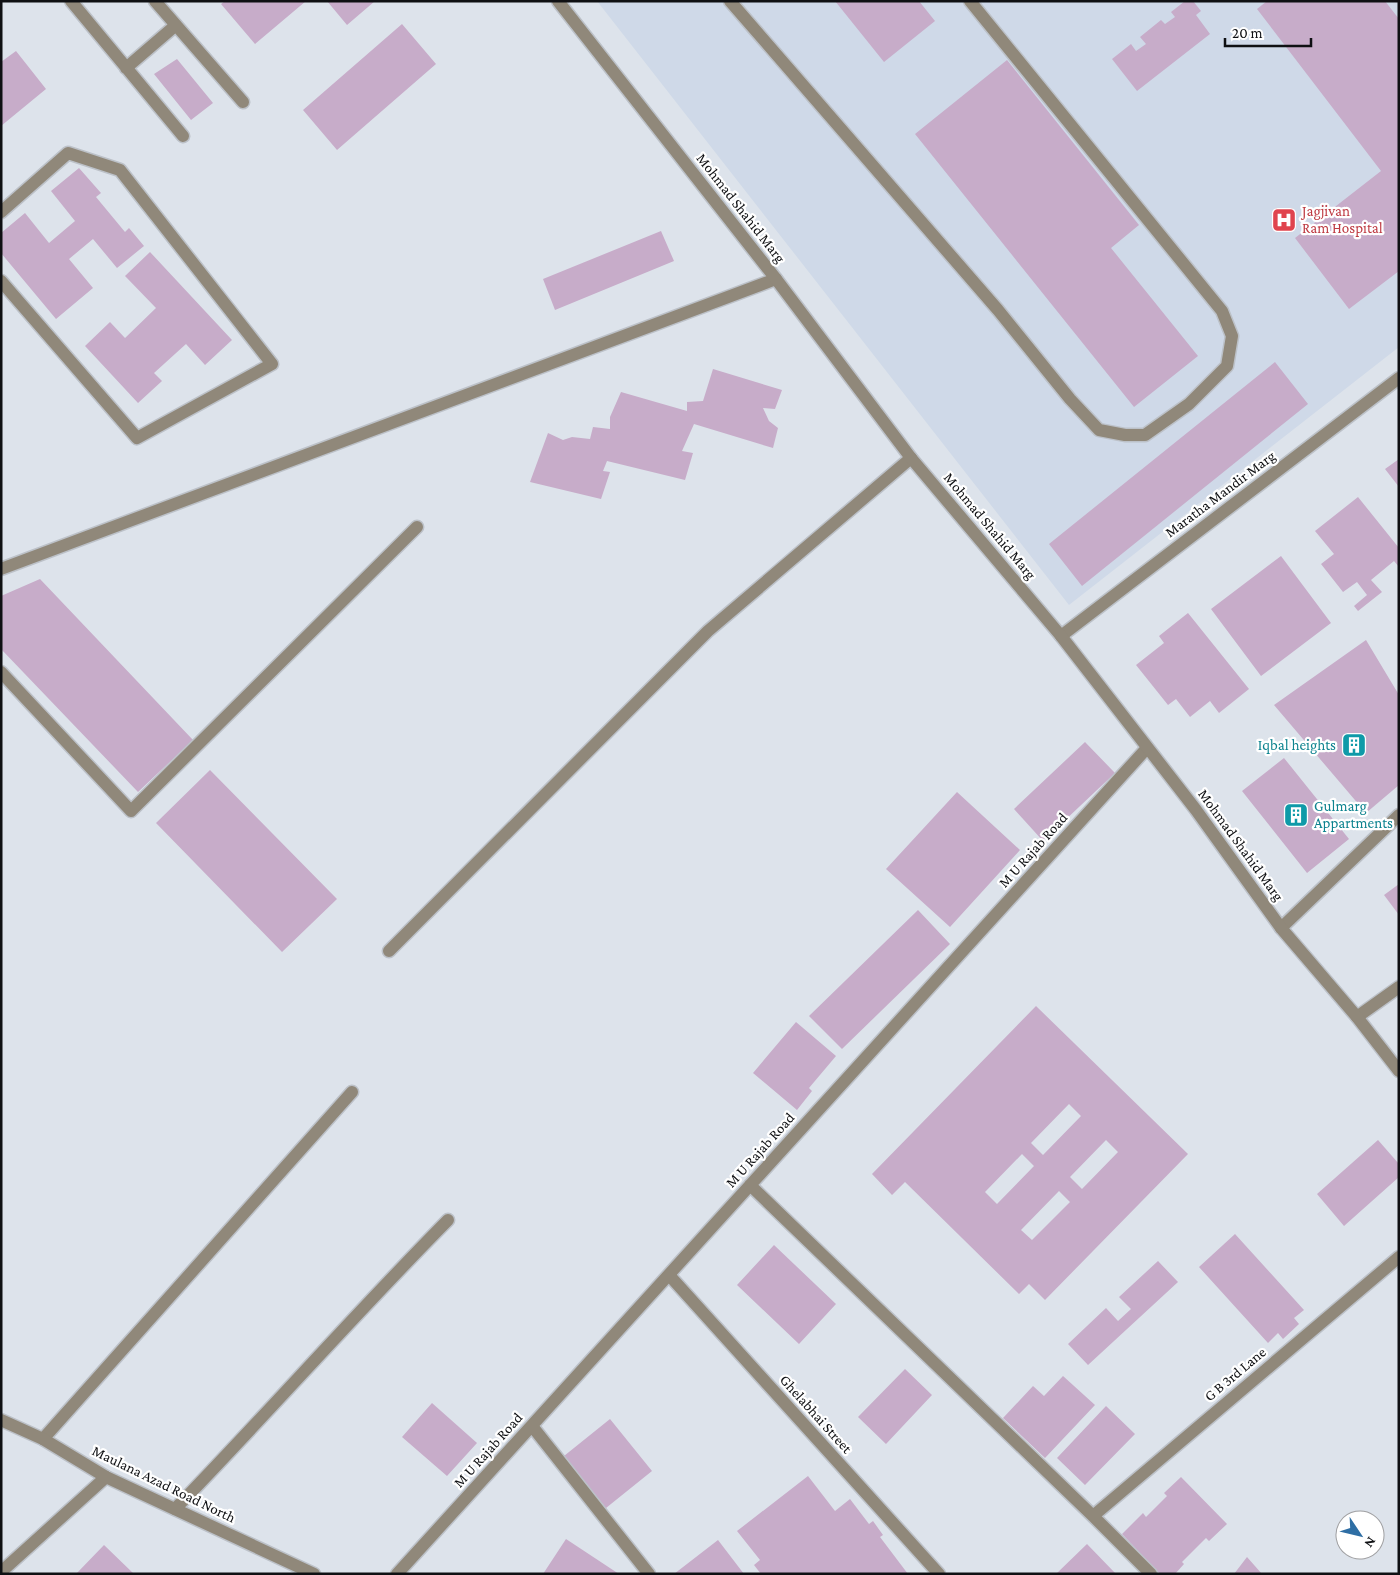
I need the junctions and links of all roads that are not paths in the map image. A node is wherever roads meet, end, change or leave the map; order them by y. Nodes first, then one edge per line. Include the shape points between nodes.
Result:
1 (71, 1) edge
2 (155, 1) edge
3 (558, 1) edge
4 (730, 1) edge
5 (970, 1) edge
6 (176, 25) junction
7 (126, 68) junction
8 (243, 102) dead end
9 (183, 136) dead end
10 (1, 212) edge
11 (776, 279) junction
12 (1, 281) edge
13 (1399, 378) edge
14 (911, 458) junction
15 (417, 527) dead end
16 (1, 569) edge
17 (1061, 636) junction
18 (1, 672) edge
19 (1147, 748) junction
20 (1399, 815) edge
21 (1281, 928) junction
22 (389, 951) dead end
23 (1399, 987) edge
24 (1357, 1017) junction
25 (1399, 1071) edge
26 (352, 1092) dead end
27 (750, 1185) junction
28 (448, 1220) dead end
29 (1399, 1257) edge
30 (669, 1275) junction
31 (1, 1420) edge
32 (532, 1426) junction
33 (43, 1439) junction
34 (106, 1477) junction
35 (175, 1509) junction
36 (1093, 1516) junction
37 (1, 1572) edge
38 (937, 1573) edge
39 (314, 1574) edge
40 (397, 1574) edge
41 (649, 1574) edge
42 (1151, 1574) edge

1 - 7 street
2 - 6 street
3 - 11 street, Mohmad Shahid Marg
4 - 5 street via 1099,430 1145,435 1189,404 1227,366 1232,336 1222,310
6 - 7 street
6 - 8 street
7 - 9 street
10 - 12 street via 68,153 120,170 272,364 137,438
11 - 14 street, Mohmad Shahid Marg
11 - 16 street
13 - 17 street, Maratha Mandir Marg
14 - 17 street, Mohmad Shahid Marg
14 - 22 street via 708,631
15 - 18 street via 131,811
17 - 19 street, Mohmad Shahid Marg
19 - 21 street, Mohmad Shahid Marg
19 - 27 street, M U Rajab Road
20 - 21 street
21 - 24 street, Mohmad Shahid Marg
23 - 24 street
24 - 25 street, Mohmad Shahid Marg
26 - 33 street
27 - 30 street, M U Rajab Road
27 - 36 street
28 - 35 street
29 - 36 street, G B 3rd Lane
30 - 32 street, M U Rajab Road
30 - 38 street, Ghelabhai Street
31 - 33 street, Maulana Azad Road North
32 - 40 street, M U Rajab Road
32 - 41 street
33 - 34 street, Maulana Azad Road North
34 - 35 street, Maulana Azad Road North
34 - 37 street
35 - 39 street, Maulana Azad Road North
36 - 42 street

